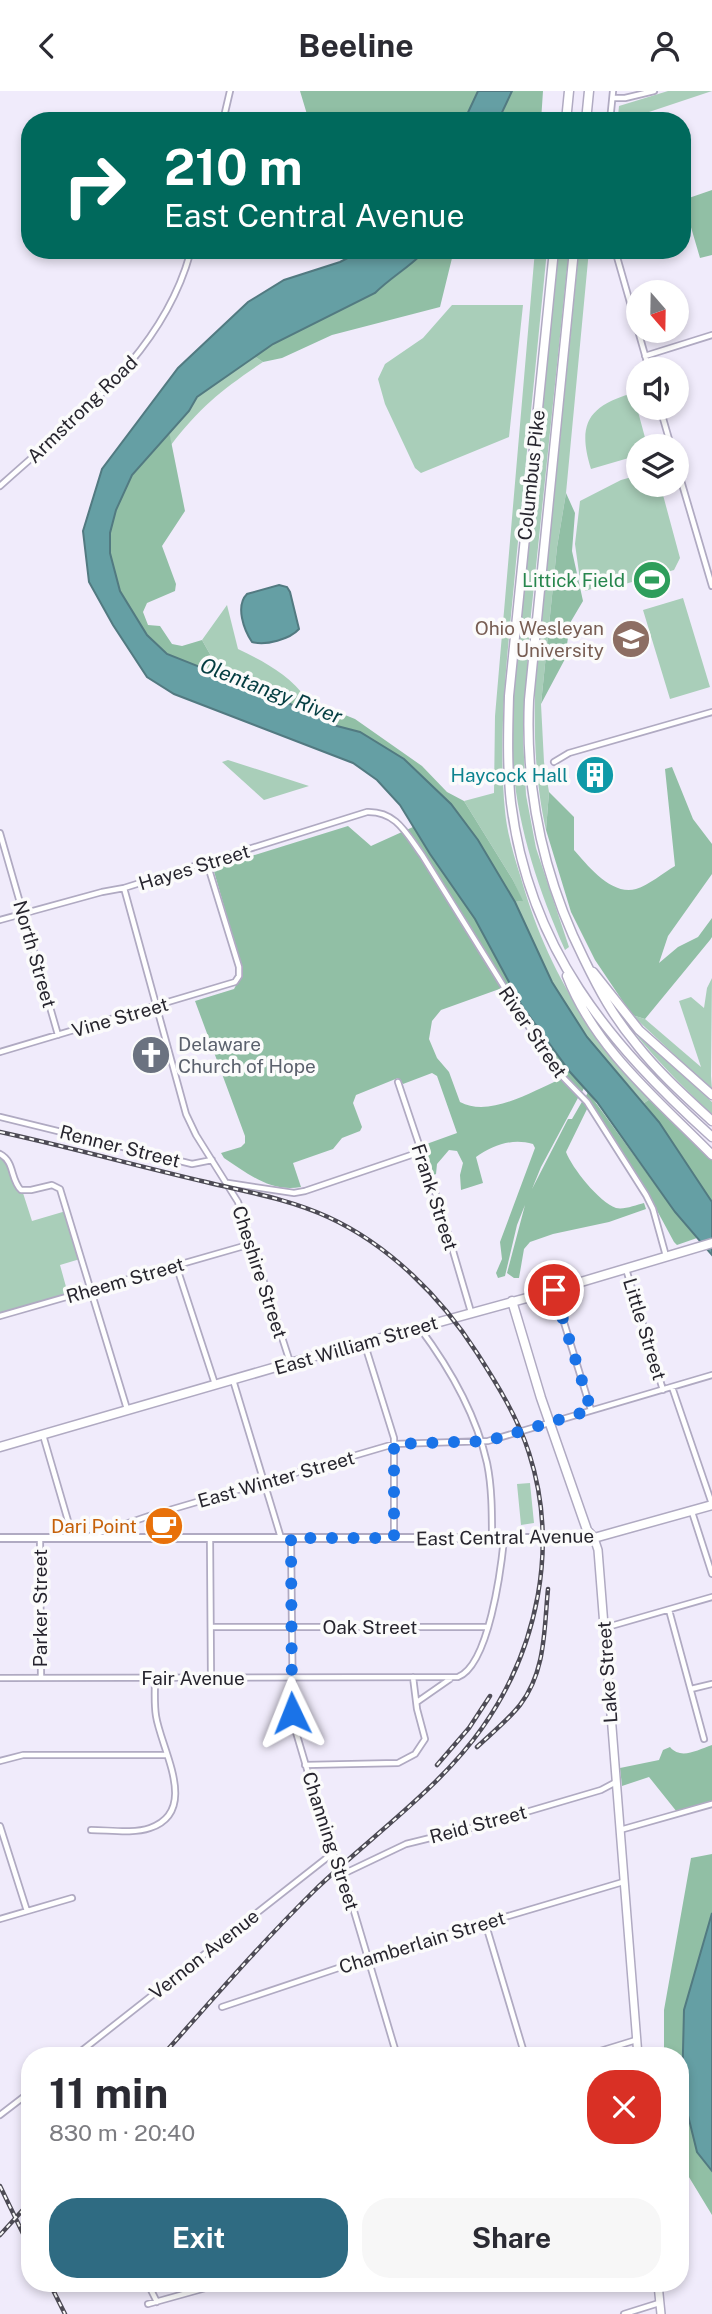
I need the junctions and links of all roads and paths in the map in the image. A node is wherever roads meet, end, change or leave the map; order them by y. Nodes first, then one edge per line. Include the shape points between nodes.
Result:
1 (230, 91) edge
2 (569, 91) edge
3 (589, 91) edge
4 (613, 91) edge
5 (654, 91) edge
6 (612, 98) junction
7 (225, 112) edge
8 (567, 112) edge
9 (587, 112) edge
10 (611, 112) edge
11 (188, 259) edge
12 (553, 259) edge
13 (572, 259) edge
14 (618, 259) edge
15 (712, 335) edge
16 (645, 356) joint
17 (0, 486) edge
18 (687, 497) edge
19 (710, 568) edge
20 (712, 586) edge
21 (712, 712) edge
22 (554, 762) dead end
23 (386, 814) joint
24 (0, 834) edge
25 (207, 863) junction
26 (124, 888) junction
27 (23, 913) junction
28 (0, 920) edge
29 (560, 961) junction
30 (586, 963) junction
31 (158, 1006) junction
32 (58, 1035) junction
33 (0, 1052) edge
34 (398, 1083) dead end
35 (712, 1095) edge
36 (0, 1117) edge
37 (712, 1121) edge
38 (712, 1137) edge
39 (421, 1152) junction
40 (0, 1154) edge
41 (712, 1155) edge
42 (212, 1160) junction
43 (227, 1183) junction
44 (712, 1243) edge
45 (251, 1244) junction
46 (666, 1257) junction
47 (176, 1265) junction
48 (626, 1269) junction
49 (92, 1289) junction
50 (554, 1290) junction
51 (512, 1301) junction
52 (471, 1312) junction
53 (0, 1317) edge
54 (418, 1327) junction
55 (364, 1342) junction
56 (290, 1363) junction
57 (712, 1375) edge
58 (233, 1380) junction
59 (216, 1385) junction
60 (672, 1387) junction
61 (663, 1389) junction
62 (127, 1410) junction
63 (591, 1410) junction
64 (549, 1422) junction
65 (43, 1434) junction
66 (481, 1442) junction
67 (394, 1444) junction
68 (0, 1447) edge
69 (265, 1482) junction
70 (712, 1505) edge
71 (692, 1511) junction
72 (0, 1538) edge
73 (40, 1538) junction
74 (73, 1538) junction
75 (86, 1538) junction
76 (210, 1538) junction
77 (281, 1538) junction
78 (291, 1538) junction
79 (394, 1538) junction
80 (594, 1538) junction
81 (492, 1539) junction
82 (504, 1539) junction
83 (712, 1574) edge
84 (712, 1597) edge
85 (668, 1610) junction
86 (211, 1627) junction
87 (291, 1627) junction
88 (487, 1627) junction
89 (604, 1629) junction
90 (211, 1677) junction
91 (452, 1677) junction
92 (0, 1678) edge
93 (41, 1678) junction
94 (155, 1678) junction
95 (291, 1678) junction
96 (413, 1678) junction
97 (712, 1683) edge
98 (691, 1689) junction
99 (417, 1703) junction
100 (704, 1739) dead end
101 (167, 1755) junction
102 (0, 1762) edge
103 (305, 1765) junction
104 (616, 1782) junction
105 (712, 1804) edge
106 (0, 1826) edge
107 (90, 1830) dead end
108 (619, 1830) junction
109 (333, 1853) junction
110 (344, 1874) junction
111 (624, 1882) junction
112 (72, 1898) dead end
113 (27, 1912) junction
114 (0, 1919) edge
115 (485, 1922) junction
116 (368, 1958) junction
117 (222, 2007) dead end
118 (637, 2039) junction
119 (86, 2047) edge
120 (394, 2047) edge
121 (522, 2047) edge
122 (612, 2047) edge
123 (637, 2047) edge
124 (21, 2099) edge
125 (0, 2115) edge
126 (152, 2292) edge
127 (192, 2292) edge
128 (658, 2292) edge
129 (157, 2302) junction
130 (659, 2303) junction
131 (148, 2304) dead end
132 (624, 2314) edge
133 (661, 2314) edge

1 - 7 street
2 - 8 highway
3 - 9 highway
4 - 6 street
5 - 6 street
6 - 10 street
11 - 17 street, Armstrong Road via 170,306 131,365
12 - 29 highway, Columbus Pike via 508,737 511,802 523,860
13 - 30 highway, Columbus Pike via 528,743 542,848 556,896
14 - 16 street
15 - 16 street
18 - 19 street
19 - 20 street
21 - 22 street via 569,753
23 - 25 street, Hayes Street via 367,812
23 - 46 street, River Street via 422,855 555,1069 585,1099 634,1175 653,1209
24 - 27 street, North Street
25 - 26 street, Hayes Street
25 - 31 street, Vine Street via 239,967 238,979
26 - 27 street, Hayes Street
26 - 31 street
27 - 28 street, Hayes Street
27 - 32 street, North Street
29 - 38 highway, Columbus Pike via 621,1047
29 - 41 highway via 575,997 612,1052
30 - 35 highway via 639,1030
30 - 37 highway, Columbus Pike via 601,996 634,1043
31 - 32 street, Vine Street
31 - 42 street via 186,1114
32 - 33 street, Vine Street
34 - 39 street, Frank Street
36 - 42 street, Renner Street via 192,1164
39 - 43 street via 305,1191
39 - 52 street, Frank Street
40 - 49 street via 7,1159 17,1187 26,1191 58,1187
42 - 43 street
43 - 45 street, Cheshire Street
44 - 46 highway, East William Street
45 - 47 street, Rheem Street
45 - 56 street, Cheshire Street
46 - 48 highway, East William Street
47 - 49 street, Rheem Street
47 - 59 street
48 - 50 highway, East William Street
48 - 61 street, Little Street
49 - 53 street, Rheem Street
49 - 62 street
50 - 51 highway, East William Street
50 - 63 street
51 - 52 highway, East William Street
51 - 64 highway, Lake Street
52 - 54 highway, East William Street
54 - 55 highway, East William Street
54 - 66 street via 452,1376
55 - 56 highway, East William Street
55 - 67 street
56 - 58 highway, East William Street
57 - 60 street, East Winter Street
58 - 59 highway, East William Street
58 - 69 street
59 - 62 highway, East William Street
60 - 61 street, East Winter Street
60 - 70 street
61 - 63 street, East Winter Street
62 - 65 highway, East William Street
63 - 64 street, East Winter Street
64 - 66 street, East Winter Street
64 - 80 highway, Lake Street
65 - 68 highway, East William Street
65 - 74 street
66 - 67 street, East Winter Street
66 - 81 street via 491,1493
67 - 69 street, East Winter Street
67 - 79 street
69 - 75 street, East Winter Street
69 - 77 street
70 - 71 highway, East Central Avenue
71 - 80 highway, East Central Avenue
71 - 83 street
72 - 73 main road, East Central Avenue
73 - 74 main road, East Central Avenue
73 - 93 street, Parker Street
74 - 75 main road, East Central Avenue
75 - 76 main road, East Central Avenue
76 - 77 main road, East Central Avenue
76 - 86 street
77 - 78 main road, East Central Avenue
78 - 79 main road, East Central Avenue
78 - 87 street, Channing Street
79 - 81 main road, East Central Avenue
80 - 82 main road, East Central Avenue
80 - 89 main road, Lake Street
81 - 82 main road, East Central Avenue
82 - 88 street
84 - 85 street
85 - 89 street
85 - 98 street
86 - 87 street, Oak Street
86 - 90 street
87 - 88 street, Oak Street
87 - 95 street, Channing Street
88 - 91 street via 470,1669 463,1676
89 - 104 main road, Lake Street
90 - 94 street, Fair Avenue
90 - 95 street, Fair Avenue
91 - 96 street, Fair Avenue
91 - 99 street
92 - 93 street, Fair Avenue
93 - 94 street, Fair Avenue
94 - 101 street via 156,1717
95 - 96 street, Fair Avenue
95 - 103 street, Channing Street via 293,1722
96 - 99 street
97 - 98 street
98 - 100 street
99 - 103 street via 426,1736 412,1757 398,1763
101 - 102 street via 23,1755
101 - 107 street via 176,1790 174,1805 165,1818 143,1830
103 - 109 street, Channing Street
104 - 108 main road, Lake Street
104 - 110 street, Reid Street via 406,1844
105 - 108 street
106 - 113 street
108 - 111 main road, Lake Street
109 - 110 street, Channing Street
109 - 119 street, Vernon Avenue
110 - 116 street, Channing Street
111 - 115 street, Chamberlain Street
111 - 118 main road, Lake Street
112 - 113 street
113 - 114 street
115 - 116 street, Chamberlain Street
115 - 121 street
116 - 117 street, Chamberlain Street
116 - 120 street, Channing Street
118 - 122 street
118 - 123 main road, Lake Street
124 - 125 street
126 - 129 street
127 - 129 street
128 - 130 main road
129 - 131 street
130 - 132 street
130 - 133 main road

